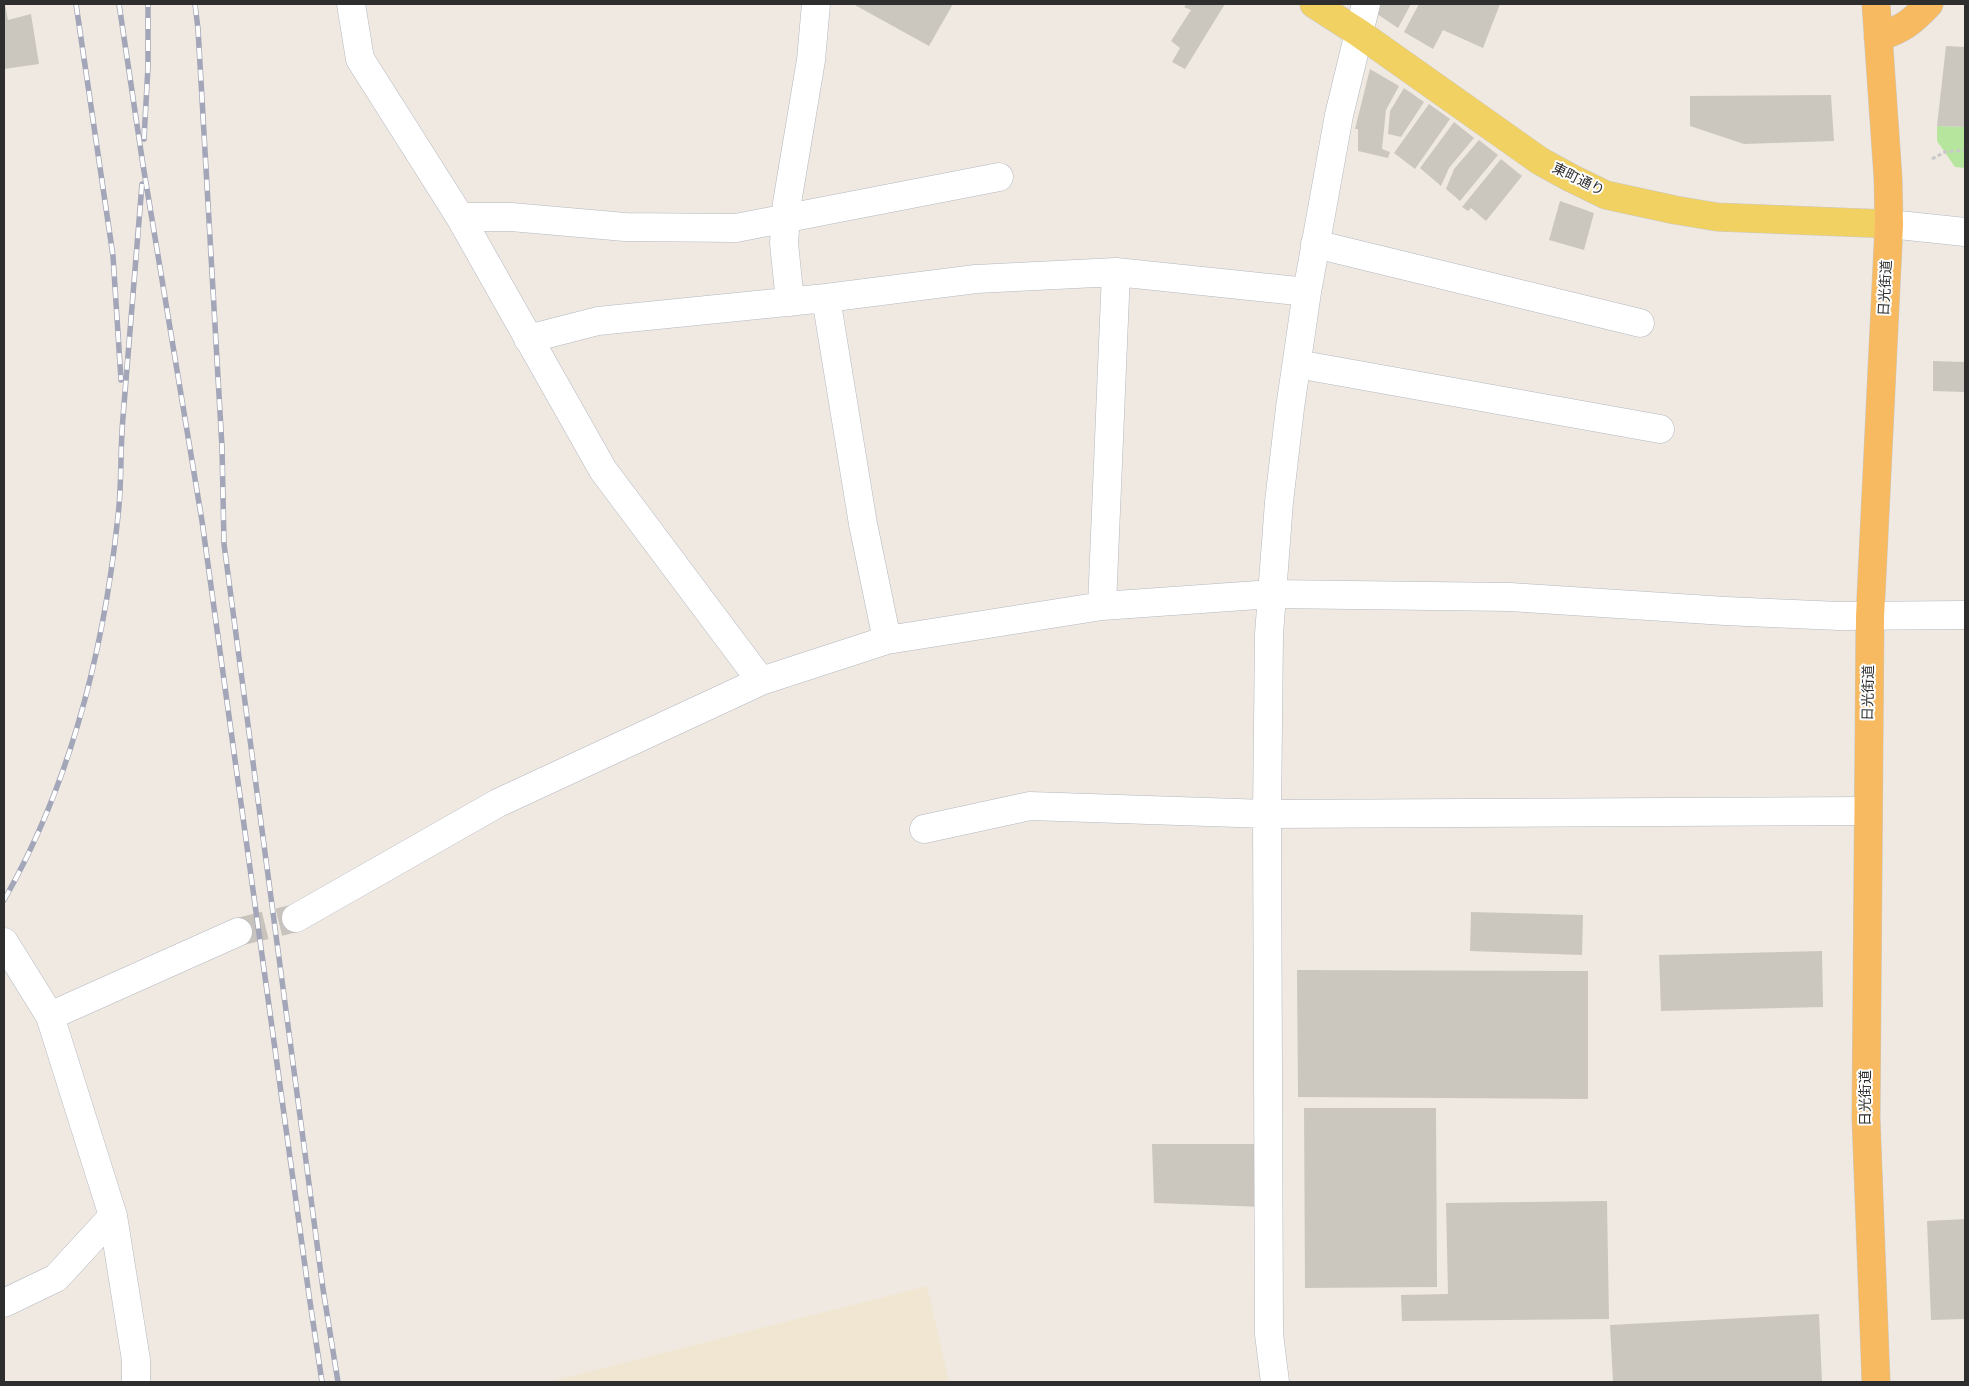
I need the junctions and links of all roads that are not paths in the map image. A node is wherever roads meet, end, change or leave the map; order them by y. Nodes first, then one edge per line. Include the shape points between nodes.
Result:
1 (350, 4) edge
2 (816, 4) edge
3 (1314, 4) edge
4 (1366, 4) edge
5 (1876, 4) edge
6 (1928, 4) edge
7 (1359, 33) junction
8 (1878, 36) junction
9 (999, 177) dead end
10 (460, 217) junction
11 (786, 218) junction
12 (1889, 224) junction
13 (1965, 232) edge
14 (1315, 244) junction
15 (1116, 272) junction
16 (1307, 292) junction
17 (826, 298) junction
18 (790, 302) junction
19 (1640, 323) dead end
20 (528, 339) junction
21 (1297, 364) junction
22 (1660, 429) dead end
23 (1272, 594) junction
24 (1102, 606) junction
25 (1965, 616) edge
26 (1870, 617) junction
27 (887, 640) junction
28 (761, 681) junction
29 (1868, 811) junction
30 (1267, 814) junction
31 (924, 829) dead end
32 (296, 918) tunnel mouth
33 (238, 932) tunnel mouth
34 (4, 942) edge
35 (50, 1016) junction
36 (113, 1216) junction
37 (4, 1303) edge
38 (136, 1382) edge
39 (1275, 1382) edge
40 (1876, 1382) edge

1 - 10 street via 360,60
2 - 11 street via 811,60
3 - 7 main road, 東町通り
4 - 7 street
5 - 8 highway, 日光街道
6 - 8 highway via 1913,21 1897,31
7 - 12 main road, 東町通り via 1540,161 1606,195 1717,217
7 - 14 street via 1339,115
8 - 12 highway, 日光街道
9 - 11 street
10 - 11 street via 511,217 625,227 736,228
10 - 20 street
11 - 18 street via 784,243
12 - 13 street
12 - 26 highway, 日光街道
14 - 16 street
14 - 19 street
15 - 16 street
15 - 17 street via 976,279
15 - 24 street
16 - 21 street
17 - 18 street
17 - 27 street
18 - 20 street via 598,321
20 - 28 street via 603,470
21 - 22 street
21 - 23 street via 1279,502
23 - 24 street
23 - 26 street via 1510,597
23 - 30 street via 1268,634
24 - 27 street
25 - 26 street
26 - 29 highway, 日光街道
27 - 28 street
28 - 32 street via 498,803
29 - 30 street
29 - 40 highway, 日光街道 via 1866,1118
30 - 31 street via 1030,806
30 - 39 street via 1269,1334
33 - 35 street
34 - 35 street
35 - 36 street
36 - 37 street via 56,1278
36 - 38 street via 136,1360

